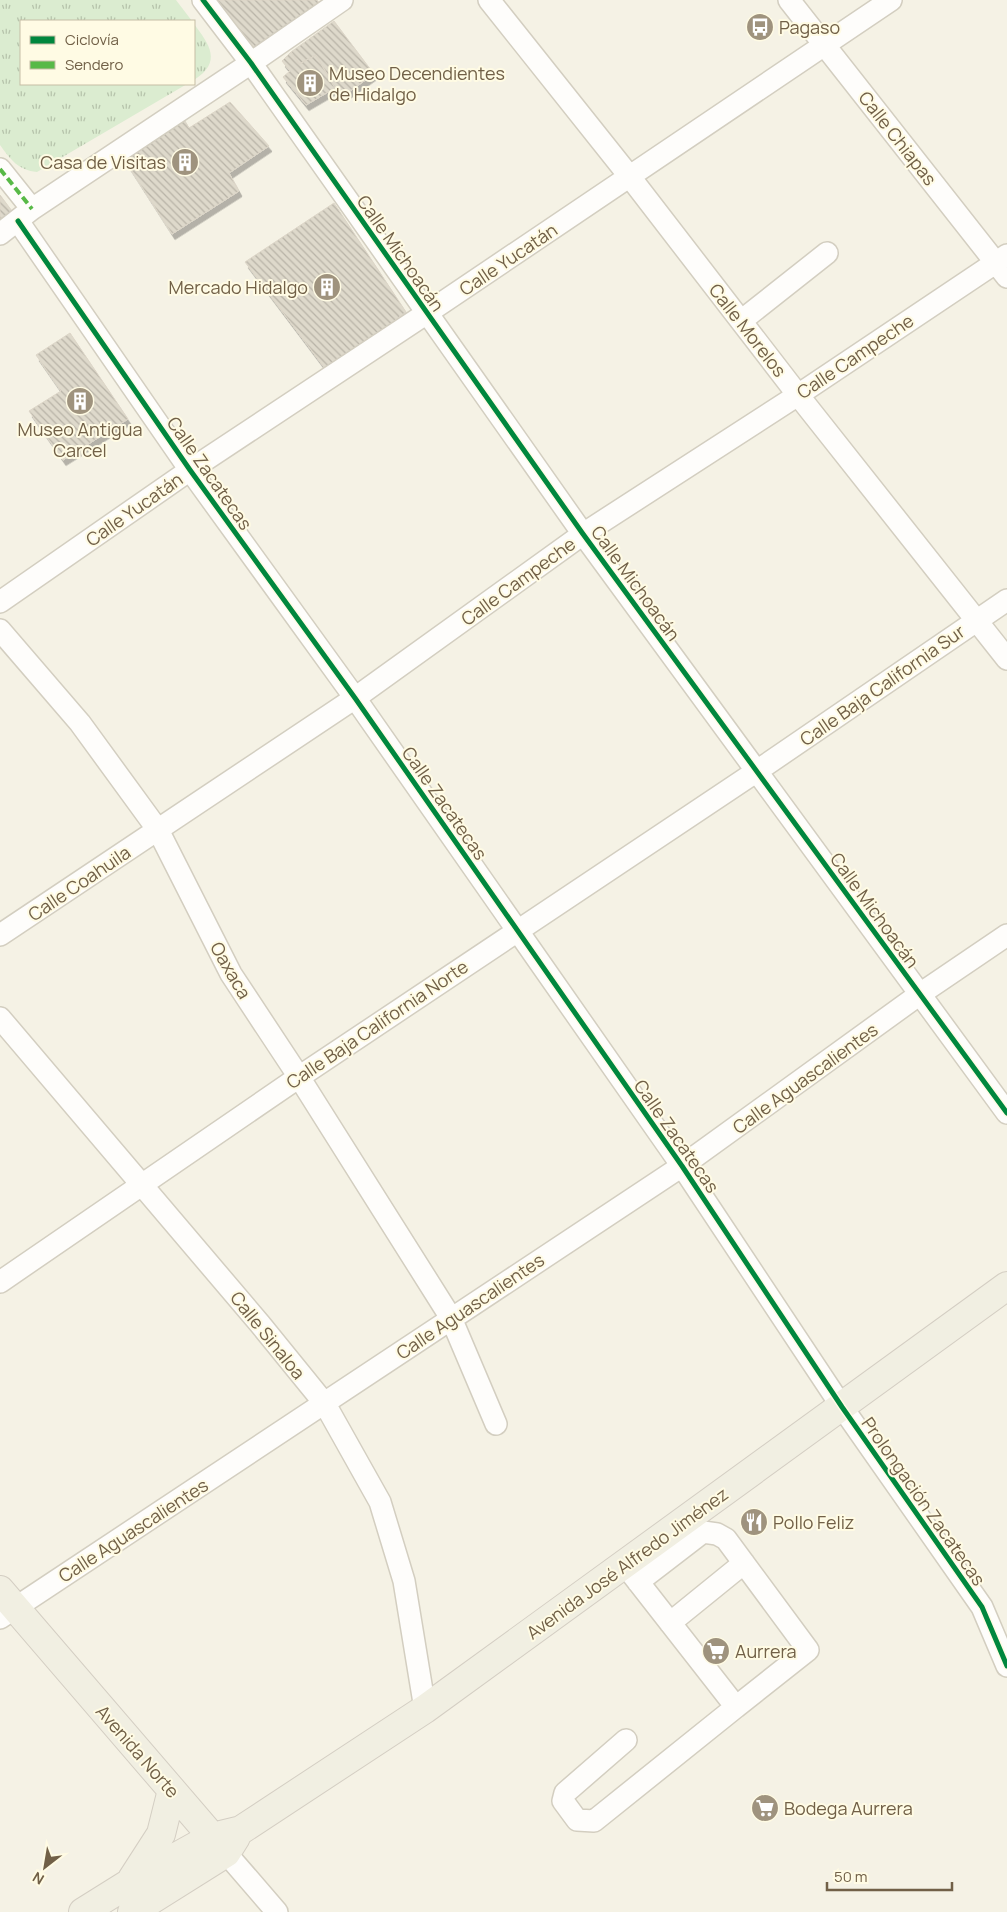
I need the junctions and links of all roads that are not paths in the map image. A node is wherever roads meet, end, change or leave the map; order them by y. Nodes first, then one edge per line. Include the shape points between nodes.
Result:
1 (203, 0) edge
2 (342, 0) edge
3 (489, 0) edge
4 (789, 0) edge
5 (891, 0) edge
6 (825, 44) junction
7 (251, 64) junction
8 (0, 169) edge
9 (630, 176) junction
10 (25, 215) junction
11 (0, 234) edge
12 (827, 253) dead end
13 (1003, 265) edge
14 (427, 313) junction
15 (741, 321) junction
16 (798, 395) junction
17 (190, 470) junction
18 (583, 534) junction
19 (1007, 600) edge
20 (0, 602) edge
21 (977, 620) junction
22 (0, 630) edge
23 (1007, 659) edge
24 (354, 698) junction
25 (758, 771) junction
26 (158, 830) junction
27 (517, 931) junction
28 (1007, 935) edge
29 (0, 936) edge
30 (920, 994) junction
31 (0, 1018) edge
32 (299, 1077) junction
33 (1007, 1113) edge
34 (682, 1166) junction
35 (142, 1185) junction
36 (0, 1282) edge
37 (1007, 1286) edge
38 (451, 1318) junction
39 (324, 1404) junction
40 (842, 1407) junction
41 (496, 1424) dead end
42 (744, 1563) junction
43 (631, 1573) junction
44 (5, 1605) edge
45 (670, 1623) junction
46 (1007, 1666) edge
47 (736, 1707) junction
48 (425, 1709) junction
49 (626, 1740) dead end
50 (172, 1790) junction
51 (219, 1845) junction
52 (130, 1882) junction
53 (82, 1912) edge
54 (132, 1912) edge
55 (277, 1912) edge

1 - 7 street, Calle Michoacán
2 - 7 street
3 - 9 street, Calle Morelos
4 - 6 street, Calle Chiapas
5 - 6 street, Calle Yucatán
6 - 9 street, Calle Yucatán
6 - 13 street, Calle Chiapas
7 - 10 street
7 - 14 street, Calle Michoacán
8 - 10 street, Calle Zacatecas
9 - 14 street, Calle Yucatán
9 - 15 street, Calle Morelos
10 - 11 street
10 - 17 street, Calle Zacatecas
12 - 15 street
13 - 16 street, Calle Campeche
14 - 17 street, Calle Yucatán
14 - 18 street, Calle Michoacán
15 - 16 street, Calle Morelos
16 - 18 street, Calle Campeche
16 - 21 street, Calle Morelos
17 - 20 street, Calle Yucatán
17 - 24 street, Calle Zacatecas
18 - 24 street, Calle Campeche
18 - 25 street, Calle Michoacán
19 - 21 street, Calle Baja California Sur
21 - 23 street, Calle Morelos
21 - 25 street, Calle Baja California Sur
22 - 26 street, Oaxaca via 80,723
24 - 26 street, Calle Campeche
24 - 27 street, Calle Zacatecas
25 - 27 street, Calle Baja California Norte
25 - 30 street, Calle Michoacán
26 - 29 street, Calle Coahuila
26 - 32 street, Oaxaca via 230,974
27 - 32 street, Calle Baja California Norte
27 - 34 street, Calle Zacatecas
28 - 30 street, Calle Aguascalientes
30 - 33 street, Calle Michoacán
30 - 34 street, Calle Aguascalientes
31 - 35 street, Calle Sinaloa
32 - 35 street, Calle Baja California Norte
32 - 38 street, Oaxaca
34 - 38 street, Calle Aguascalientes
34 - 40 street, Calle Zacatecas
35 - 36 street, Calle Baja California Norte
35 - 39 street, Calle Sinaloa
37 - 40 main road, Avenida José Alfredo Jiménez
38 - 39 street, Calle Aguascalientes
38 - 41 street, Oaxaca
39 - 44 street, Calle Aguascalientes
39 - 48 street, Calle Sinaloa via 380,1502 404,1581
40 - 43 main road, Avenida José Alfredo Jiménez
40 - 46 street, Prolongación Zacatecas via 982,1607
42 - 43 street via 726,1538 703,1532
42 - 45 street
42 - 47 street via 808,1650
43 - 45 street
43 - 48 main road, Avenida José Alfredo Jiménez
44 - 50 main road, Avenida Norte
45 - 47 street
47 - 49 street via 594,1821 577,1820 563,1801 565,1793
48 - 51 main road, Avenida José Alfredo Jiménez
50 - 51 main road, Avenida Norte
50 - 52 main road via 161,1834
51 - 52 main road
51 - 54 main road
51 - 55 street, Avenida Norte
52 - 53 main road

